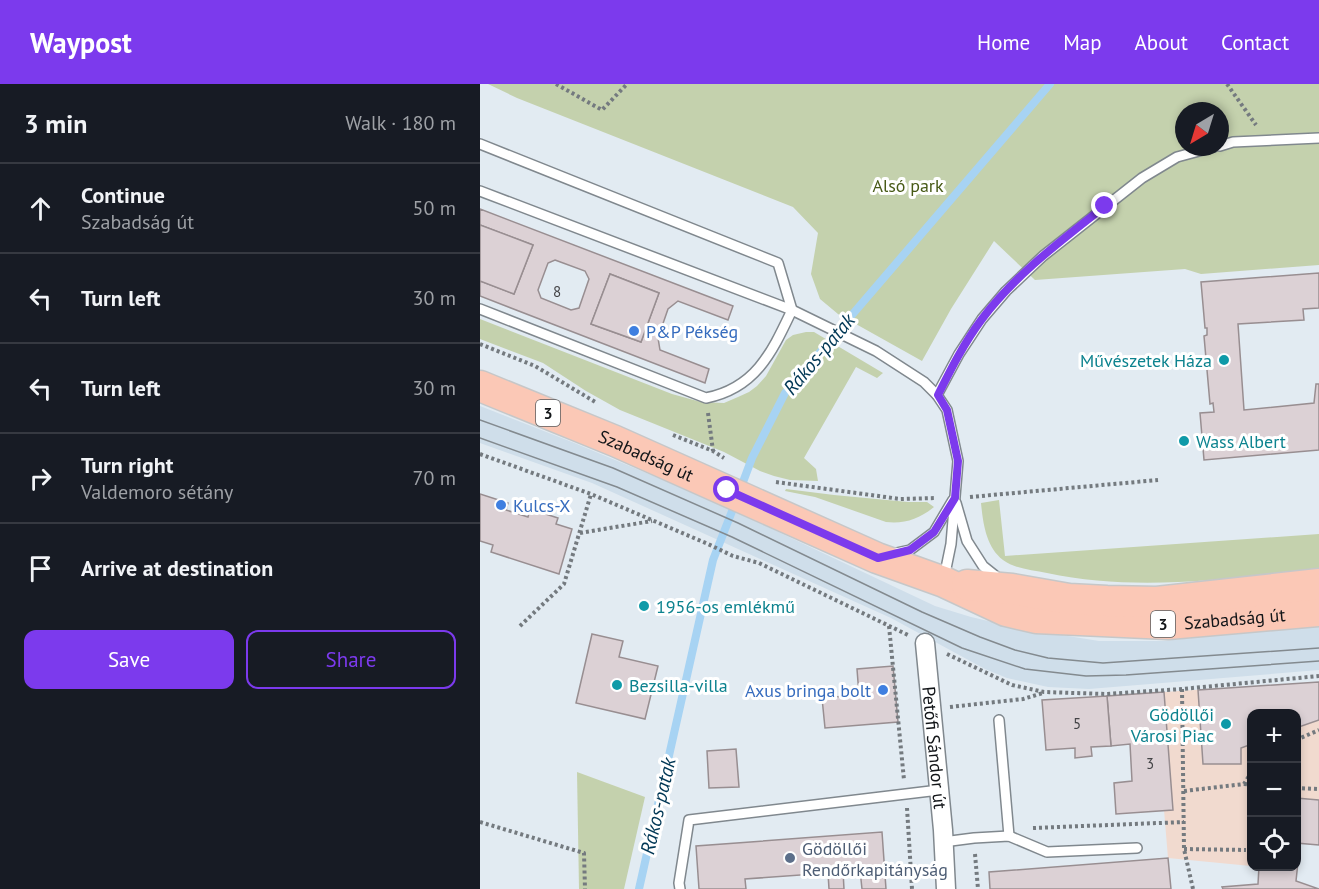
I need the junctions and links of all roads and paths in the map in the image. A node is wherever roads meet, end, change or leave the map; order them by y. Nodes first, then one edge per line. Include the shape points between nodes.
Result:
1 (556, 84) edge
2 (627, 84) edge
3 (1227, 84) edge
4 (1319, 138) edge
5 (1268, 140) junction
6 (1229, 143) edge
7 (480, 144) edge
8 (1181, 156) edge
9 (480, 191) edge
10 (480, 309) edge
11 (792, 310) junction
12 (480, 344) edge
13 (480, 386) edge
14 (938, 395) junction
15 (706, 398) junction
16 (606, 408) dead end
17 (670, 434) dead end
18 (713, 451) junction
19 (480, 453) edge
20 (728, 476) junction
21 (591, 494) junction
22 (955, 498) junction
23 (653, 521) junction
24 (579, 533) junction
25 (878, 558) junction
26 (944, 582) junction
27 (1319, 584) edge
28 (1012, 590) junction
29 (1319, 611) edge
30 (889, 625) junction
31 (520, 626) dead end
32 (925, 643) junction
33 (1319, 676) edge
34 (1182, 688) junction
35 (1044, 692) junction
36 (931, 709) junction
37 (999, 720) dead end
38 (1319, 730) edge
39 (1301, 738) edge
40 (1247, 778) edge
41 (1244, 784) junction
42 (1247, 784) edge
43 (1301, 788) edge
44 (1319, 789) edge
45 (939, 790) junction
46 (1184, 791) junction
47 (906, 794) junction
48 (480, 822) edge
49 (1184, 822) junction
50 (1009, 832) junction
51 (974, 838) junction
52 (943, 842) junction
53 (1137, 848) dead end
54 (1184, 849) junction
55 (1246, 850) dead end
56 (585, 889) edge
57 (680, 889) edge
58 (912, 889) edge
59 (946, 889) edge
60 (978, 889) edge
61 (1192, 889) edge

1 - 2 path via 602,110
3 - 5 path
4 - 5 lane
5 - 6 lane
7 - 11 lane via 778,263
8 - 14 lane via 1142,177 1042,256 1006,291 959,354
9 - 11 lane
10 - 15 lane
11 - 14 lane via 886,357
11 - 15 lane via 778,340 750,378 722,395
12 - 16 path via 535,366
13 - 20 main road, Szabadság út / 3 via 615,441
14 - 22 lane via 947,410 958,461
15 - 18 path
17 - 18 path
18 - 20 path
19 - 21 path
20 - 25 main road, Szabadság út / 3 via 757,504
21 - 23 path
21 - 24 path
22 - 25 lane via 934,532 910,550
22 - 26 lane
22 - 28 lane via 967,542 983,566
23 - 24 path
23 - 30 path via 733,556 759,562
24 - 31 path via 564,584
25 - 26 main road, Szabadság út / 3
26 - 28 main road, Szabadság út / 3
26 - 29 main road, Szabadság út / 3 via 1006,611 1036,618 1168,624
27 - 28 main road, Szabadság út / 3 via 1157,602 1069,598
30 - 32 path
30 - 47 path
32 - 35 path via 1012,685
32 - 36 street, Petőfi Sándor út
33 - 34 path
34 - 35 path via 1106,694
34 - 46 path
35 - 36 path via 1023,699
36 - 45 street, Petőfi Sándor út
37 - 50 lane
38 - 39 path
40 - 41 path
41 - 42 path
41 - 46 path
43 - 44 path
45 - 47 lane
45 - 52 street, Petőfi Sándor út
46 - 49 path
47 - 57 lane via 688,820
47 - 58 path
48 - 56 path via 584,854
49 - 50 path
49 - 54 path
50 - 51 lane
50 - 53 lane via 1047,852
51 - 52 lane
51 - 60 path
52 - 59 street, Petőfi Sándor út
54 - 55 path
54 - 61 path

